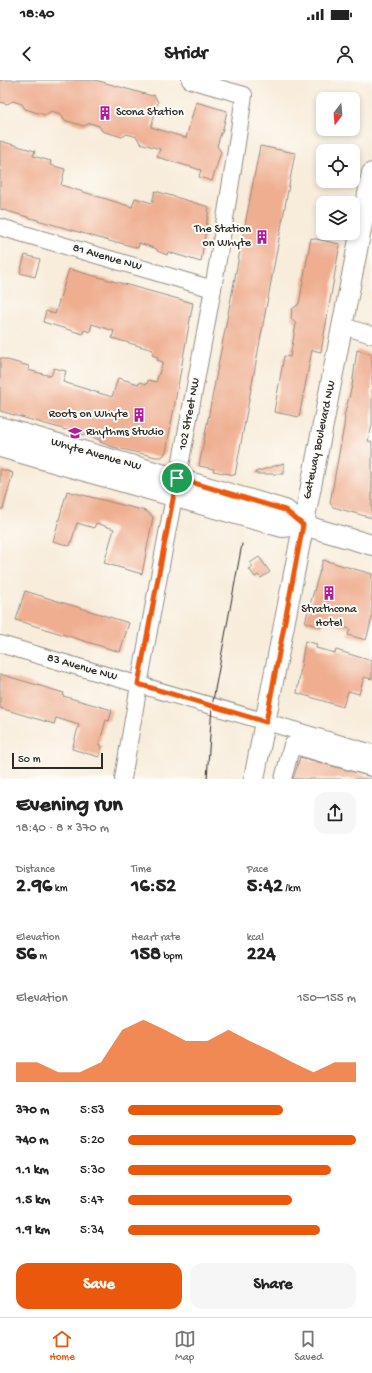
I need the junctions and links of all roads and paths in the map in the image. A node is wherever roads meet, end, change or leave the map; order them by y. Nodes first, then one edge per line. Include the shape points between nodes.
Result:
1 (190, 80) edge
2 (372, 173) edge
3 (0, 227) edge
4 (213, 289) junction
5 (343, 326) junction
6 (372, 335) edge
7 (0, 427) edge
8 (0, 447) edge
9 (175, 487) junction
10 (303, 525) junction
11 (372, 545) edge
12 (0, 644) edge
13 (138, 684) junction
14 (266, 722) junction
15 (371, 761) edge
16 (123, 779) edge
17 (254, 779) edge
18 (283, 779) edge

1 - 4 street, 102 Street NW via 244,95 231,192
2 - 5 main road, Gateway Boulevard NW
3 - 4 street, 81 Avenue NW
4 - 9 street, 102 Street NW
5 - 6 street
5 - 10 main road, Gateway Boulevard NW
7 - 9 main road, Whyte Avenue NW
8 - 9 main road, Whyte Avenue NW
9 - 10 main road, Whyte Avenue NW via 282,527
9 - 13 street, 102 Street NW
10 - 11 main road, Whyte Avenue NW
10 - 14 main road, Gateway Boulevard NW
12 - 13 street, 83 Avenue NW
13 - 14 street, 83 Avenue NW
13 - 16 street, 102 Street NW
14 - 15 street, 83 Avenue NW
14 - 17 main road, Gateway Boulevard NW
15 - 18 street via 292,745

